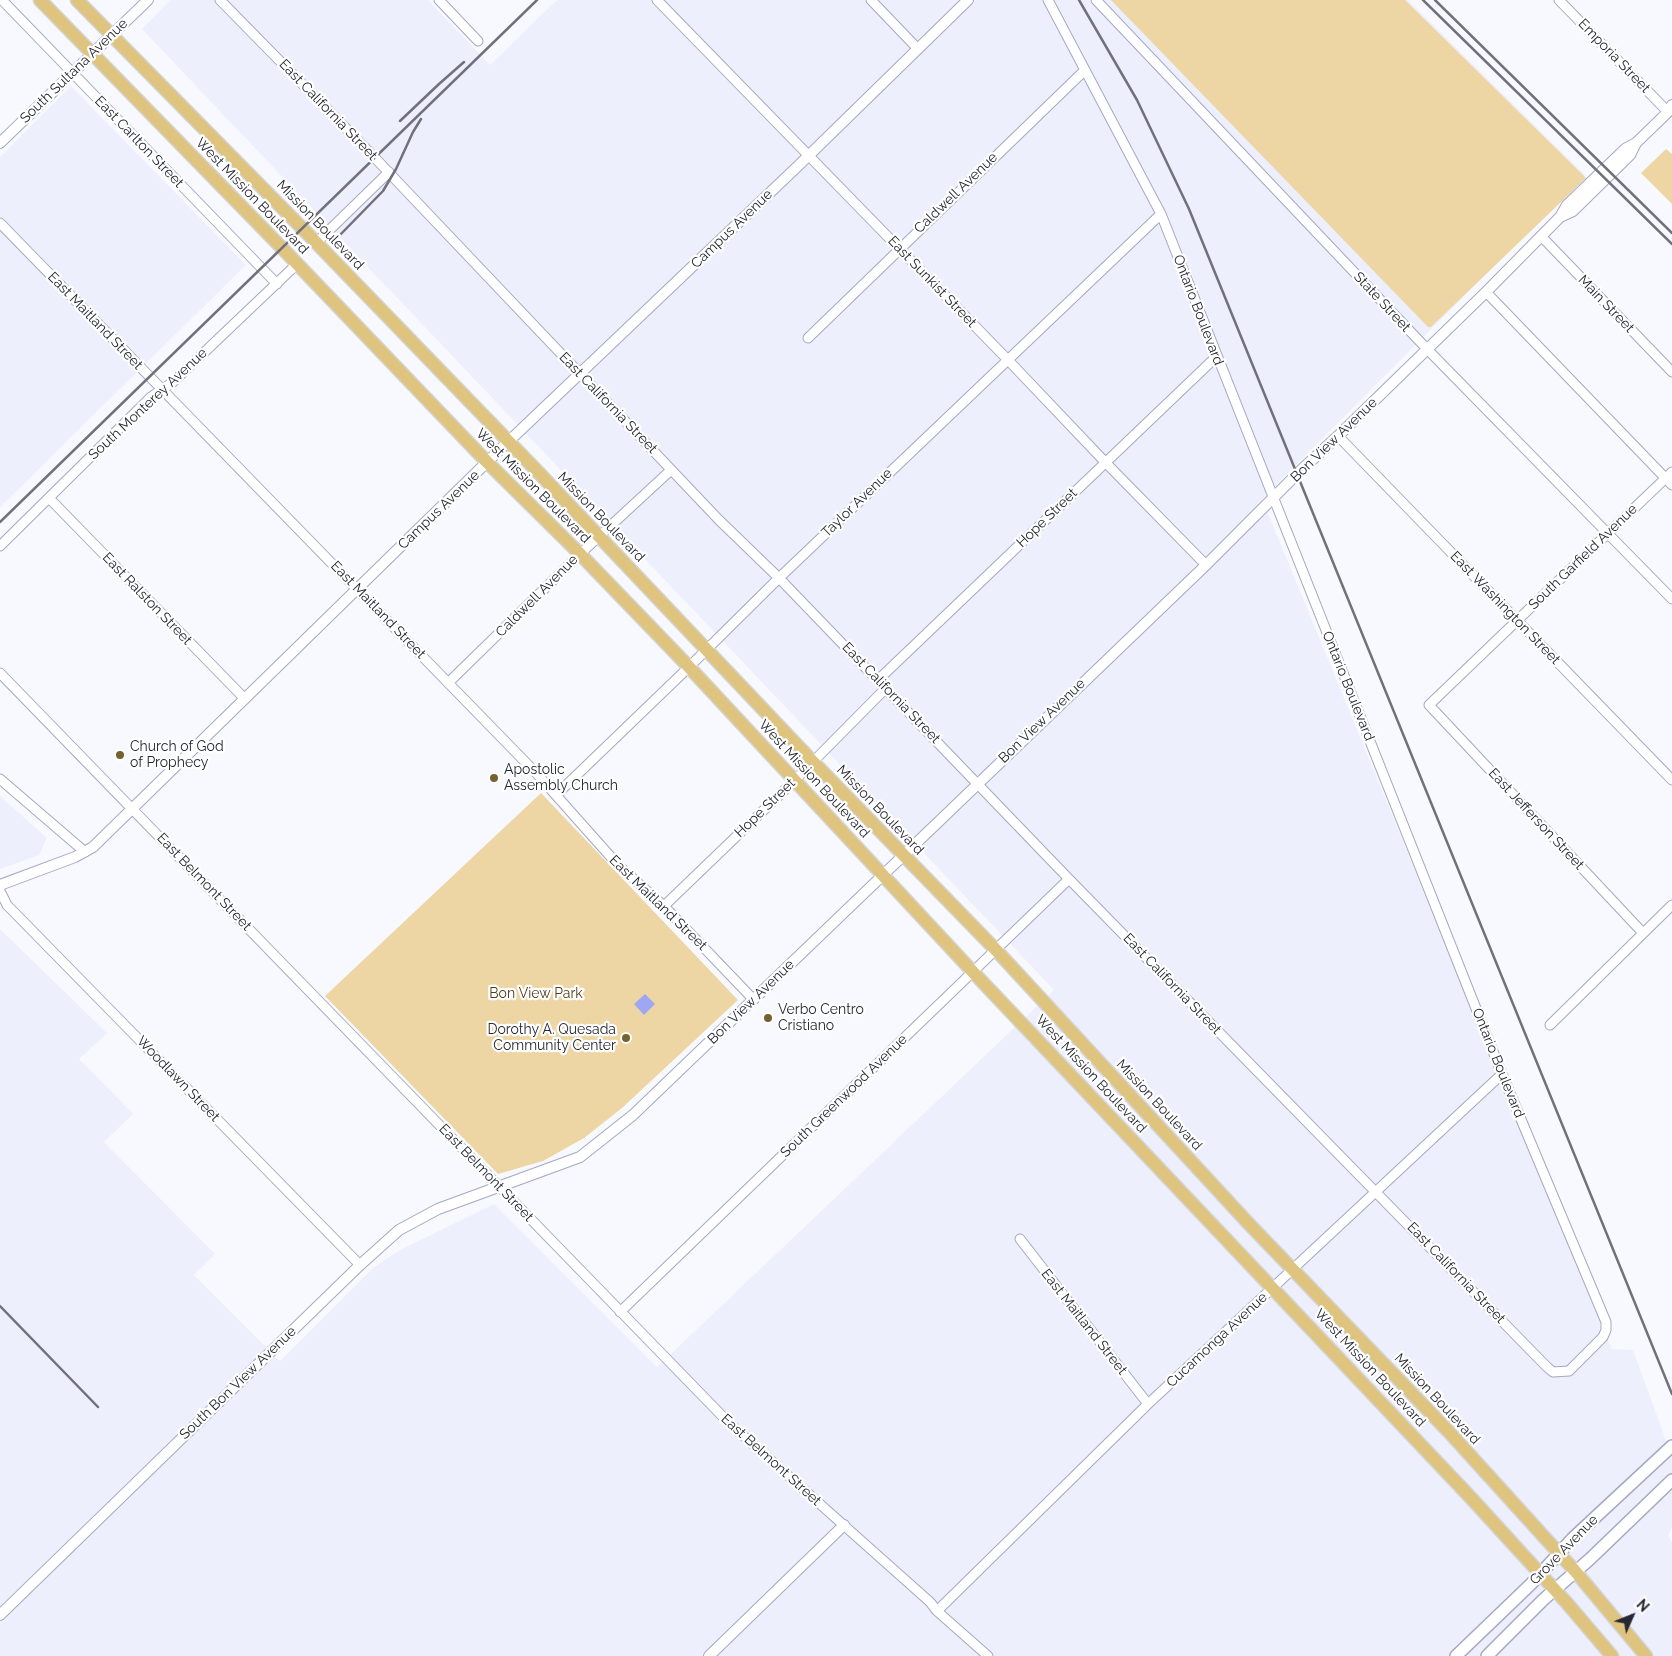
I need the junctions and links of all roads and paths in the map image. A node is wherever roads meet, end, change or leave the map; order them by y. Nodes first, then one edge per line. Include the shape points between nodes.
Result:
1 (2, 0) edge
2 (40, 0) edge
3 (77, 0) edge
4 (148, 0) edge
5 (220, 0) edge
6 (439, 0) edge
7 (657, 0) edge
8 (872, 0) edge
9 (968, 0) edge
10 (1048, 0) edge
11 (1096, 0) edge
12 (1559, 0) edge
13 (111, 35) junction
14 (478, 41) dead end
15 (918, 49) junction
16 (92, 54) junction
17 (1084, 71) junction
18 (72, 72) junction
19 (1670, 109) edge
20 (0, 143) edge
21 (808, 156) junction
22 (389, 172) junction
23 (1161, 214) junction
24 (0, 223) edge
25 (1541, 236) junction
26 (316, 243) junction
27 (899, 248) junction
28 (297, 264) junction
29 (276, 284) junction
30 (1486, 292) junction
31 (808, 338) dead end
32 (1427, 349) junction
33 (1216, 357) junction
34 (1008, 360) junction
35 (1672, 372) edge
36 (579, 374) junction
37 (162, 390) junction
38 (1338, 436) junction
39 (508, 443) junction
40 (487, 462) junction
41 (1106, 463) junction
42 (671, 470) junction
43 (1670, 479) edge
44 (49, 498) junction
45 (1274, 498) junction
46 (1608, 534) junction
47 (599, 536) junction
48 (0, 546) edge
49 (580, 554) junction
50 (1206, 565) junction
51 (779, 578) junction
52 (358, 590) junction
53 (1672, 599) edge
54 (1518, 621) junction
55 (707, 650) junction
56 (689, 667) junction
57 (0, 673) edge
58 (878, 680) junction
59 (448, 683) junction
60 (886, 688) junction
61 (245, 699) junction
62 (1430, 705) joint
63 (813, 762) junction
64 (0, 779) edge
65 (795, 780) junction
66 (1672, 780) edge
67 (977, 784) junction
68 (556, 795) junction
69 (132, 809) junction
70 (85, 852) junction
71 (903, 855) junction
72 (882, 875) junction
73 (1069, 879) junction
74 (0, 885) edge
75 (0, 891) edge
76 (1672, 905) edge
77 (664, 906) junction
78 (1643, 933) junction
79 (996, 950) junction
80 (973, 972) junction
81 (753, 999) junction
82 (1550, 1024) dead end
83 (1502, 1074) junction
84 (500, 1187) junction
85 (1376, 1192) junction
86 (1020, 1240) dead end
87 (360, 1265) junction
88 (1294, 1270) junction
89 (1274, 1289) junction
90 (620, 1312) junction
91 (1569, 1371) joint
92 (1148, 1404) junction
93 (1672, 1446) edge
94 (1672, 1480) edge
95 (844, 1525) junction
96 (1559, 1553) junction
97 (1575, 1572) junction
98 (1541, 1574) junction
99 (1555, 1589) junction
100 (937, 1611) junction
101 (0, 1615) edge
102 (709, 1656) edge
103 (988, 1656) edge
104 (1456, 1656) edge
105 (1487, 1656) edge
106 (1612, 1656) edge
107 (1646, 1656) edge

1 - 18 street, East Carlton Street
2 - 16 main road, West Mission Boulevard
3 - 13 main road, Mission Boulevard
4 - 13 street, South Sultana Avenue
5 - 22 street, East California Street
6 - 14 street
7 - 21 street, East Sunkist Street
8 - 15 street
9 - 15 street, Campus Avenue
10 - 17 street, Ontario Boulevard
11 - 32 street, State Street
12 - 19 street, Emporia Street
13 - 16 street, South Sultana Avenue
13 - 26 main road, Mission Boulevard
15 - 21 street, Campus Avenue
16 - 18 street, South Sultana Avenue
16 - 28 main road, West Mission Boulevard
17 - 23 street, Ontario Boulevard
17 - 27 street, Caldwell Avenue
18 - 20 street, South Sultana Avenue
18 - 29 street, East Carlton Street
19 - 25 street, Bon View Avenue via 1636,144 1625,149 1586,186
21 - 27 street, East Sunkist Street
21 - 36 street, Campus Avenue
22 - 26 street
22 - 36 street, East California Street
23 - 33 street, Ontario Boulevard
23 - 34 street, Taylor Avenue
24 - 37 street, East Maitland Street
25 - 30 street, Bon View Avenue
25 - 35 street, Main Street
26 - 39 main road, Mission Boulevard
27 - 31 street, Caldwell Avenue
27 - 34 street, East Sunkist Street
28 - 29 street, South Monterey Avenue
28 - 40 main road, West Mission Boulevard
29 - 37 street, South Monterey Avenue
30 - 32 street, Bon View Avenue
30 - 43 street
32 - 38 street, Bon View Avenue
32 - 46 street, State Street
33 - 41 street, Hope Street
33 - 45 street, Ontario Boulevard
34 - 41 street, East Sunkist Street
34 - 51 street, Taylor Avenue
36 - 39 street, Campus Avenue
36 - 42 street, East California Street
37 - 44 street, South Monterey Avenue via 151,397
37 - 52 street, East Maitland Street
38 - 45 street, Bon View Avenue
38 - 54 street, East Washington Street
39 - 40 street, Campus Avenue
39 - 47 main road, Mission Boulevard
40 - 49 main road, West Mission Boulevard
40 - 52 street, Campus Avenue
41 - 50 street, East Sunkist Street
41 - 58 street, Hope Street
42 - 47 street, Caldwell Avenue
42 - 51 street, East California Street
43 - 46 street, South Garfield Avenue
44 - 48 street, South Monterey Avenue
44 - 61 street, East Ralston Street
45 - 50 street, Bon View Avenue
45 - 83 street, Ontario Boulevard
46 - 53 street, State Street
46 - 54 street, South Garfield Avenue
47 - 49 street, Caldwell Avenue
47 - 55 main road, Mission Boulevard
49 - 56 main road, West Mission Boulevard
49 - 59 street, Caldwell Avenue
50 - 67 street, Bon View Avenue
51 - 55 street, Taylor Avenue
51 - 58 street, East California Street
52 - 59 street, East Maitland Street
52 - 61 street, Campus Avenue
54 - 62 street, South Garfield Avenue
54 - 66 street, East Washington Street
55 - 56 street, Taylor Avenue
55 - 63 main road, Mission Boulevard
56 - 65 main road, West Mission Boulevard
56 - 68 street, Taylor Avenue
57 - 69 street, East Belmont Street
58 - 60 street, East California Street
59 - 68 street, East Maitland Street
60 - 63 street, Hope Street
60 - 67 street, East California Street
61 - 69 street, Campus Avenue
62 - 78 street, East Jefferson Street
63 - 65 street, Hope Street
63 - 71 main road, Mission Boulevard
64 - 70 street
65 - 72 main road, West Mission Boulevard
65 - 77 street, Hope Street
67 - 71 street, Bon View Avenue
67 - 73 street, East California Street
68 - 77 street, East Maitland Street via 618,865
69 - 70 street, Campus Avenue
69 - 84 street, East Belmont Street
70 - 74 street, Campus Avenue
71 - 72 street, Bon View Avenue
71 - 79 main road, Mission Boulevard
72 - 80 main road, West Mission Boulevard
72 - 81 street, Bon View Avenue
73 - 79 street, South Greenwood Avenue
73 - 85 street, East California Street
75 - 87 street, Woodlawn Street via 7,905
76 - 78 street
77 - 81 street, East Maitland Street
78 - 82 street
79 - 80 street, South Greenwood Avenue
79 - 88 main road, Mission Boulevard
80 - 89 main road, West Mission Boulevard
80 - 90 street, South Greenwood Avenue
81 - 84 street, Bon View Avenue via 633,1115 580,1157
83 - 85 street, Cucamonga Avenue
83 - 91 street, Ontario Boulevard via 1606,1322 1603,1337
84 - 87 street, South Bon View Avenue via 438,1209 399,1230
84 - 90 street, East Belmont Street
85 - 88 street, Cucamonga Avenue
85 - 91 street, East California Street via 1547,1367 1553,1372
86 - 92 street, East Maitland Street
87 - 101 street, South Bon View Avenue
88 - 89 street, Cucamonga Avenue
88 - 96 main road, Mission Boulevard
89 - 92 street, Cucamonga Avenue
89 - 98 main road, West Mission Boulevard
90 - 95 street, East Belmont Street via 729,1423
92 - 100 street, Cucamonga Avenue
93 - 96 main road, Grove Avenue
94 - 97 main road, Grove Avenue
95 - 100 street, East Belmont Street
95 - 102 street
96 - 97 main road, Mission Boulevard
96 - 98 main road, Grove Avenue
97 - 99 main road, Grove Avenue
97 - 107 main road, Mission Boulevard
98 - 99 main road, West Mission Boulevard
98 - 104 main road, Grove Avenue
99 - 105 main road, Grove Avenue
99 - 106 main road
100 - 103 street, East Belmont Street

